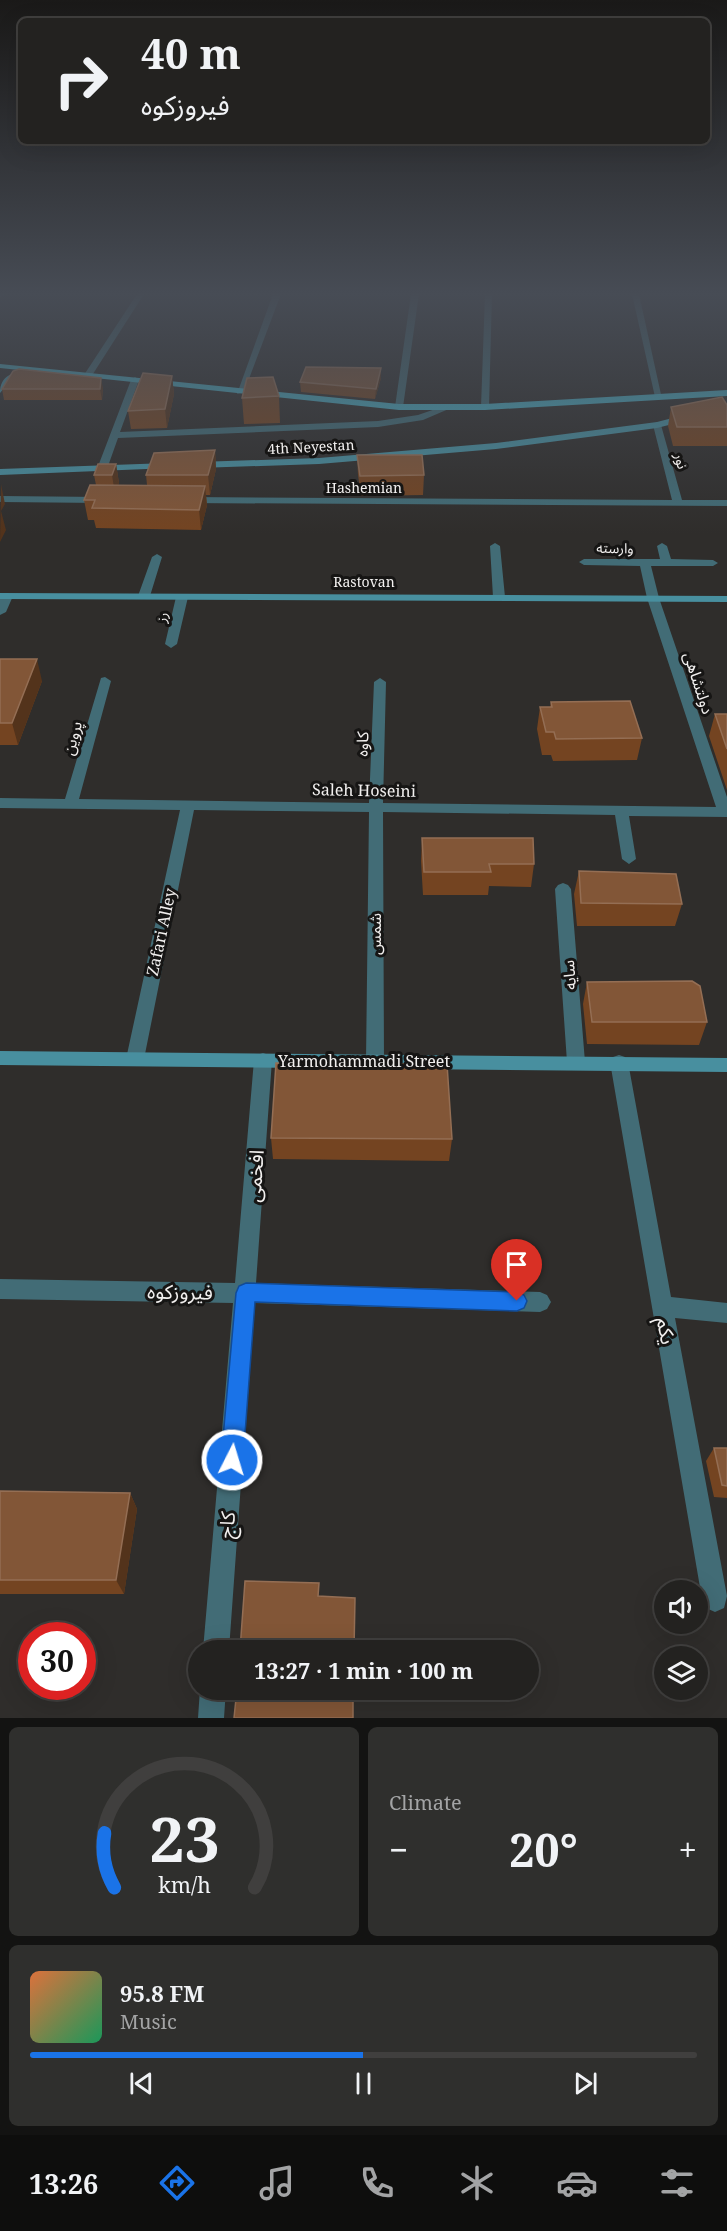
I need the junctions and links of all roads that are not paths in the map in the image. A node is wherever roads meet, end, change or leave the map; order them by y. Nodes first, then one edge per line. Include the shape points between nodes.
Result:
1 (13, 374) edge
2 (79, 374) edge
3 (247, 374) edge
4 (404, 374) edge
5 (486, 374) edge
6 (654, 374) edge
7 (88, 375) joint
8 (135, 380) junction
9 (0, 390) edge
10 (240, 392) junction
11 (727, 393) edge
12 (659, 397) junction
13 (399, 407) junction
14 (485, 407) junction
15 (727, 407) edge
16 (447, 408) junction
17 (657, 425) junction
18 (113, 435) junction
19 (102, 469) junction
20 (0, 472) edge
21 (0, 499) edge
22 (119, 500) edge
23 (178, 500) edge
24 (678, 503) junction
25 (727, 503) edge
26 (495, 546) dead end
27 (662, 546) dead end
28 (157, 557) dead end
29 (584, 562) dead end
30 (645, 563) junction
31 (667, 563) junction
32 (713, 563) dead end
33 (3, 596) edge
34 (144, 597) junction
35 (182, 597) junction
36 (499, 597) junction
37 (653, 598) junction
38 (727, 599) edge
39 (0, 612) edge
40 (171, 644) dead end
41 (105, 681) dead end
42 (380, 682) dead end
43 (0, 803) edge
44 (71, 804) junction
45 (188, 805) junction
46 (376, 808) junction
47 (621, 811) junction
48 (726, 812) edge
49 (629, 859) dead end
50 (563, 889) dead end
51 (0, 1059) edge
52 (135, 1059) junction
53 (263, 1060) junction
54 (375, 1061) junction
55 (576, 1062) junction
56 (619, 1062) junction
57 (727, 1065) edge
58 (0, 1289) edge
59 (246, 1293) junction
60 (540, 1302) dead end
61 (661, 1306) junction
62 (727, 1313) edge
63 (715, 1599) dead end
64 (217, 1640) edge
65 (212, 1700) edge
66 (211, 1718) edge

1 - 9 street
2 - 7 main road
3 - 10 street
4 - 13 street
5 - 14 street
6 - 12 street
7 - 8 main road
8 - 10 main road
8 - 18 street
10 - 13 main road
11 - 12 main road
12 - 14 main road
13 - 16 main road
14 - 16 main road
15 - 17 street, 4th Neyestan
16 - 18 street via 427,418 397,422
17 - 19 street, 4th Neyestan via 496,446 331,460
17 - 24 street, نور
18 - 19 street
19 - 20 street, 4th Neyestan
21 - 22 street
23 - 24 street, Hashemian
24 - 25 street, Hashemian
26 - 36 street
27 - 31 street
28 - 34 street
29 - 30 street, وارسته
30 - 31 street, وارسته
30 - 37 street, وارسته
31 - 32 street, وارسته
33 - 34 street, Rastovan
33 - 39 street
34 - 35 street, Rastovan
35 - 36 street, Rastovan
35 - 40 street, رز
36 - 37 street, Rastovan
37 - 38 street, Rastovan
37 - 48 street, دولتشاهی
41 - 44 street, پروین
42 - 46 street, کاوه
43 - 44 street, Saleh Hoseini
44 - 45 street, Saleh Hoseini
45 - 46 street, Saleh Hoseini
45 - 52 street, Zafari Alley
46 - 47 street, Saleh Hoseini
46 - 54 street, شمس
47 - 48 street, Saleh Hoseini
47 - 49 street
50 - 55 street, سایه
51 - 52 street, Yarmohammadi Street
52 - 53 street, Yarmohammadi Street
53 - 54 street, Yarmohammadi Street
53 - 59 street, افخمی
54 - 55 street, Yarmohammadi Street
55 - 56 street, Yarmohammadi Street
56 - 57 street, Yarmohammadi Street
56 - 61 street, یکم
58 - 59 street, فیروزکوه
59 - 60 street, فیروزکوه
59 - 64 street, کاج
61 - 62 street
61 - 63 street, یکم
65 - 66 street

